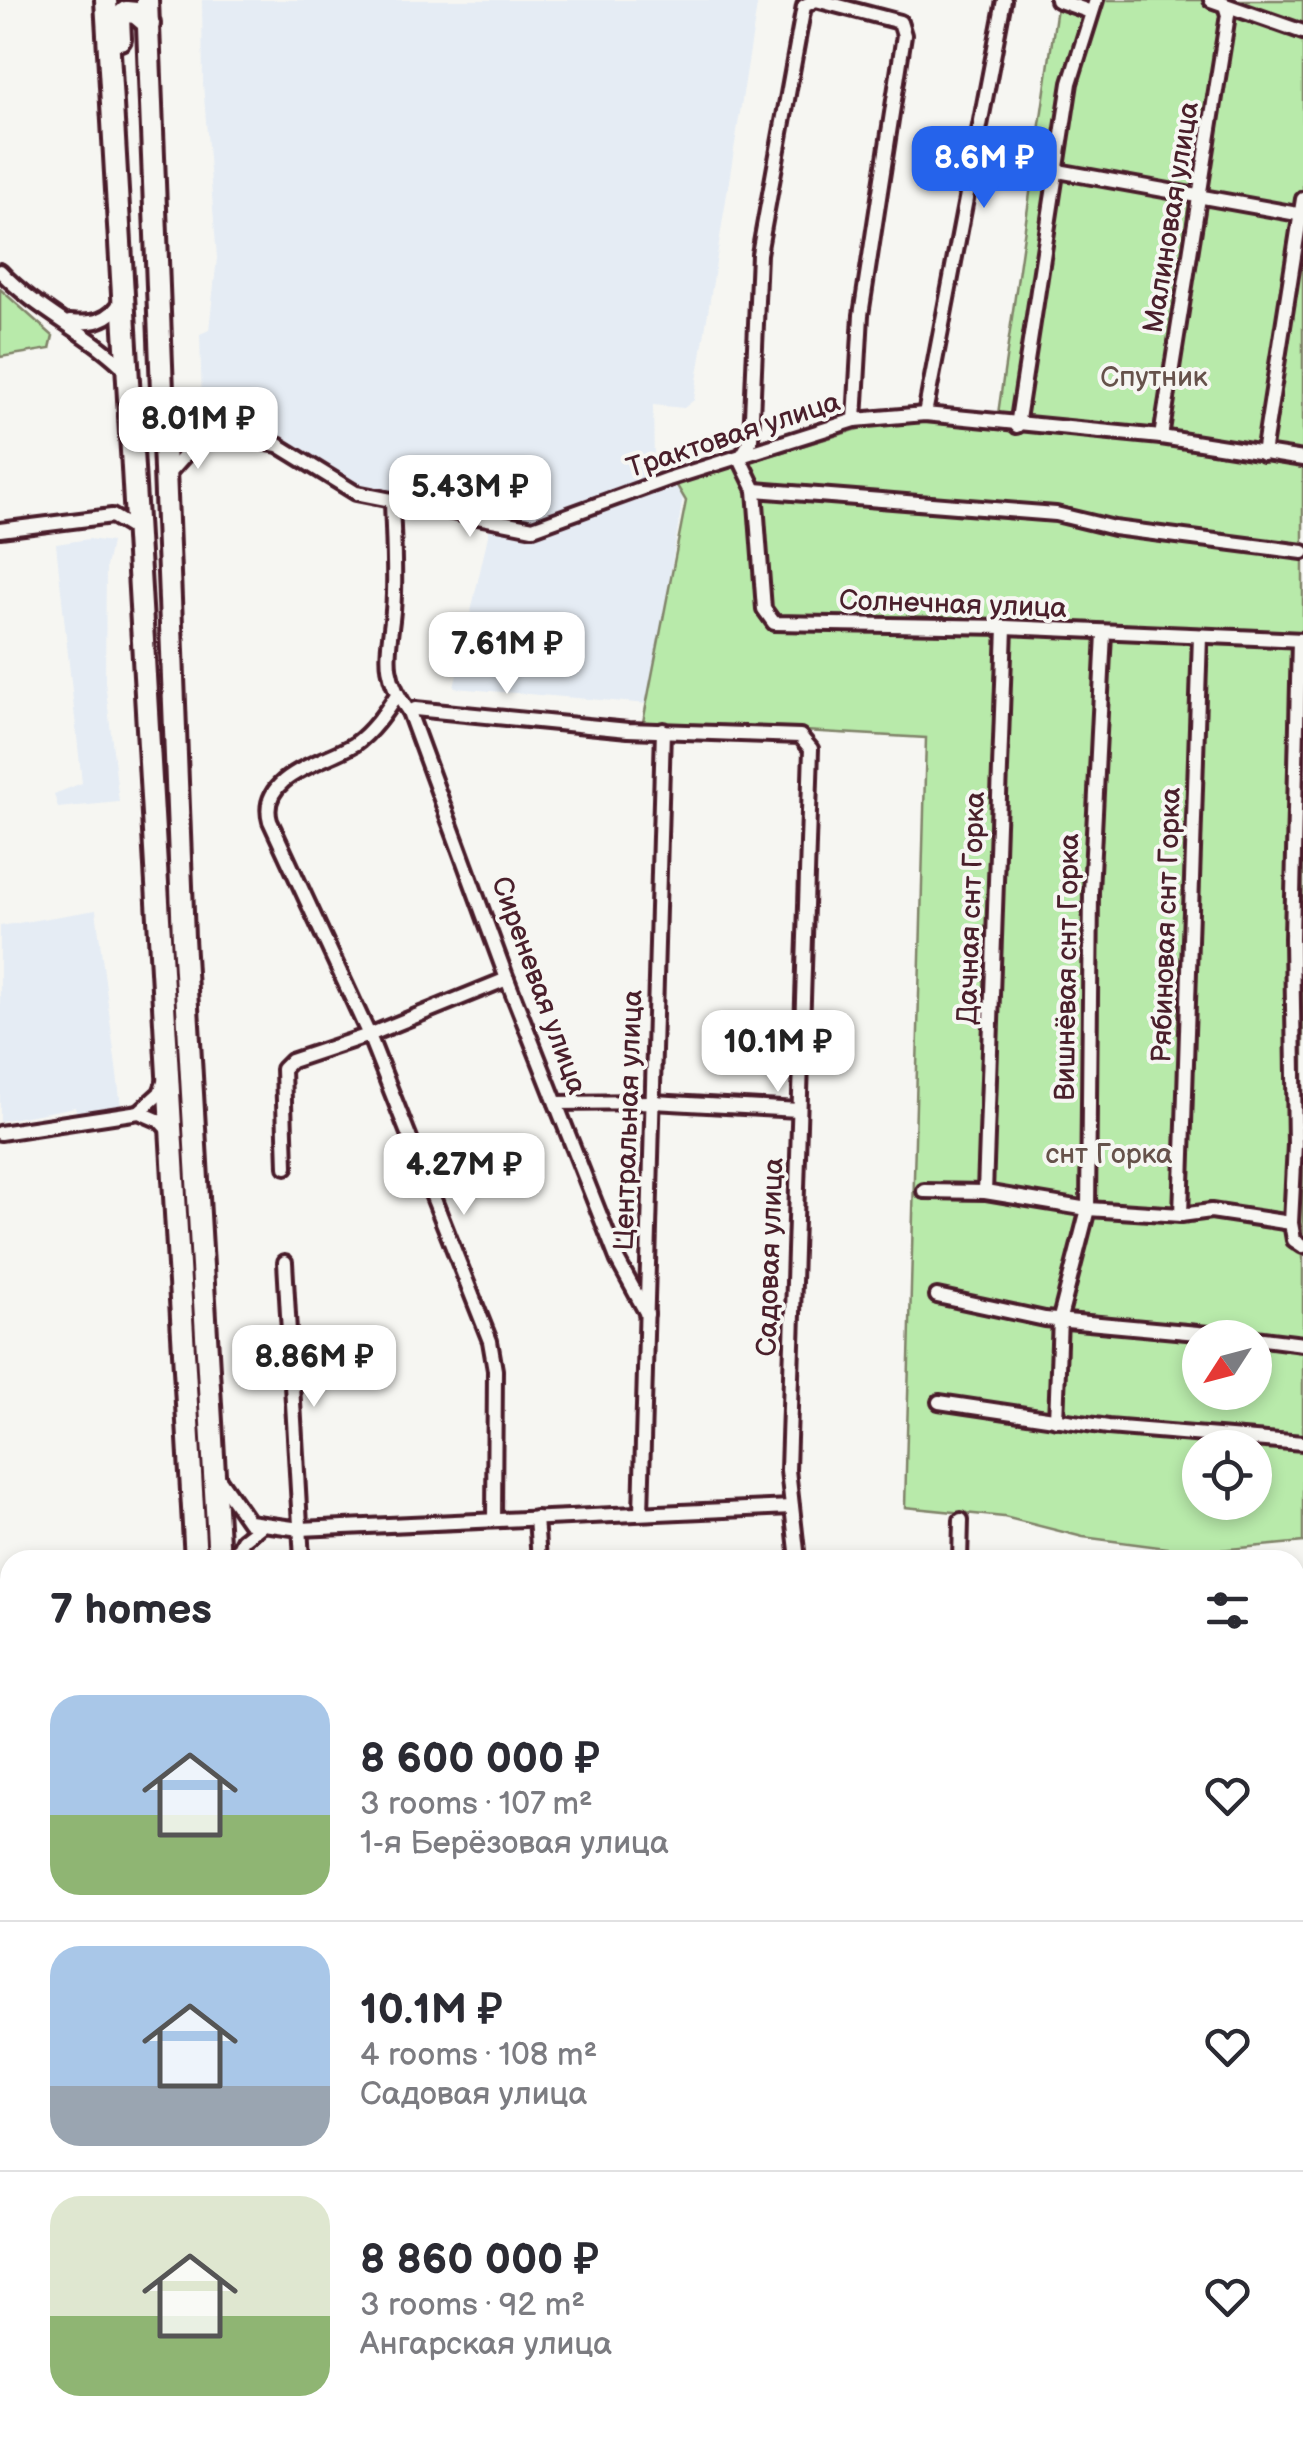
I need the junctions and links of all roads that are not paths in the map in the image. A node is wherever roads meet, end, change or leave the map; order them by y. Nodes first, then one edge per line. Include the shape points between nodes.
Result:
1 (106, 0) edge
2 (147, 0) edge
3 (1004, 0) edge
4 (1057, 0) edge
5 (1211, 0) edge
6 (1226, 5) junction
7 (1093, 6) edge
8 (149, 24) junction
9 (1303, 32) edge
10 (113, 115) junction
11 (1058, 171) junction
12 (1198, 194) junction
13 (1303, 199) edge
14 (1302, 215) edge
15 (0, 271) edge
16 (124, 294) junction
17 (67, 322) junction
18 (128, 371) junction
19 (161, 413) junction
20 (925, 414) junction
21 (855, 420) junction
22 (1018, 426) junction
23 (1161, 437) junction
24 (199, 439) junction
25 (1262, 454) junction
26 (740, 459) junction
27 (1303, 459) edge
28 (166, 477) junction
29 (135, 489) junction
30 (755, 490) junction
31 (392, 501) junction
32 (112, 516) junction
33 (0, 530) edge
34 (138, 532) junction
35 (1303, 552) edge
36 (1005, 627) junction
37 (1104, 633) junction
38 (1200, 636) junction
39 (1301, 640) edge
40 (396, 696) junction
41 (409, 712) junction
42 (664, 730) junction
43 (1300, 742) edge
44 (1299, 844) edge
45 (1297, 938) edge
46 (507, 980) junction
47 (369, 1035) junction
48 (1298, 1037) edge
49 (166, 1078) junction
50 (653, 1102) junction
51 (556, 1103) junction
52 (799, 1110) junction
53 (139, 1112) junction
54 (0, 1133) edge
55 (170, 1133) junction
56 (1299, 1144) edge
57 (286, 1167) dead end
58 (924, 1191) dead end
59 (985, 1192) junction
60 (1088, 1209) junction
61 (1181, 1215) junction
62 (1291, 1223) junction
63 (1303, 1246) edge
64 (285, 1262) dead end
65 (936, 1296) dead end
66 (648, 1314) junction
67 (1060, 1318) junction
68 (1182, 1331) edge
69 (1272, 1340) edge
70 (1303, 1344) edge
71 (939, 1402) dead end
72 (1056, 1420) junction
73 (1303, 1443) edge
74 (214, 1470) junction
75 (792, 1507) junction
76 (641, 1512) junction
77 (536, 1518) junction
78 (494, 1520) junction
79 (961, 1520) dead end
80 (261, 1526) junction
81 (300, 1528) junction
82 (195, 1550) edge
83 (219, 1550) edge
84 (238, 1550) edge
85 (301, 1550) edge
86 (538, 1550) edge
87 (797, 1550) edge
88 (960, 1550) edge

1 - 10 main road
2 - 8 main road
3 - 20 street
4 - 7 street
5 - 6 street
6 - 9 street
6 - 12 street, Малиновая улица
7 - 11 street via 1070,84
8 - 10 main road via 136,12 119,18
8 - 19 main road
10 - 16 main road
11 - 12 street
11 - 22 street
12 - 14 street
12 - 23 street, Малиновая улица
13 - 14 street
14 - 25 street
15 - 17 street via 22,295
16 - 17 street via 108,318
16 - 18 main road
17 - 18 street
18 - 29 main road
19 - 24 street
19 - 28 main road
20 - 21 street, Трактовая улица
20 - 22 street, Трактовая улица
21 - 26 street, Трактовая улица
21 - 26 street via 861,314 904,35 900,22 816,0 804,6 759,254 750,440
22 - 23 street, Трактовая улица
23 - 25 street, Трактовая улица
24 - 28 street
24 - 31 street, Трактовая улица via 278,445 356,494
25 - 27 street, Трактовая улица
26 - 30 street, Солнечная улица
26 - 31 street, Трактовая улица via 532,528
28 - 74 main road via 182,919
29 - 32 street
29 - 34 main road
30 - 35 street via 1056,514 1114,528
30 - 36 street, Солнечная улица via 764,609 774,624
31 - 40 street via 387,664
32 - 33 street
32 - 34 street
34 - 49 main road
36 - 37 street, Солнечная улица
36 - 59 street, Дачная снт Горка
37 - 38 street, Солнечная улица
37 - 60 street, Вишнёвая снт Горка via 1091,892
38 - 39 street, Солнечная улица
38 - 61 street, Рябиновая снт Горка
39 - 43 street
40 - 41 street, Сиреневая улица
40 - 47 street via 353,745 280,783 268,808
41 - 42 street, Садовая улица via 428,707 570,726
41 - 46 street, Сиреневая улица
42 - 50 street, Центральная улица
42 - 52 street, Садовая улица via 800,736 811,748
43 - 44 street
44 - 45 street
45 - 48 street
46 - 47 street
46 - 51 street, Сиреневая улица
47 - 57 street via 283,1069
47 - 78 street via 490,1340
48 - 56 street
49 - 53 street
49 - 55 main road
50 - 51 street
50 - 52 street
50 - 66 street, Центральная улица
51 - 66 street, Сиреневая улица via 618,1262
52 - 75 street, Садовая улица
53 - 54 street
53 - 55 street
55 - 82 main road
56 - 62 street
58 - 59 street
59 - 60 street
60 - 61 street
60 - 67 street, Вишнёвая снт Горка
61 - 62 street via 1212,1211
62 - 63 street via 1294,1240
64 - 81 street
65 - 67 street
66 - 76 street, Центральная улица
67 - 68 street
67 - 72 street, Вишнёвая снт Горка
69 - 70 street
71 - 72 street
72 - 73 street
74 - 80 street via 240,1512
74 - 83 main road
75 - 76 street
75 - 87 street, Садовая улица
76 - 77 street
77 - 78 street
77 - 86 street
78 - 81 street
79 - 88 street
80 - 81 street
80 - 84 street
81 - 85 street

